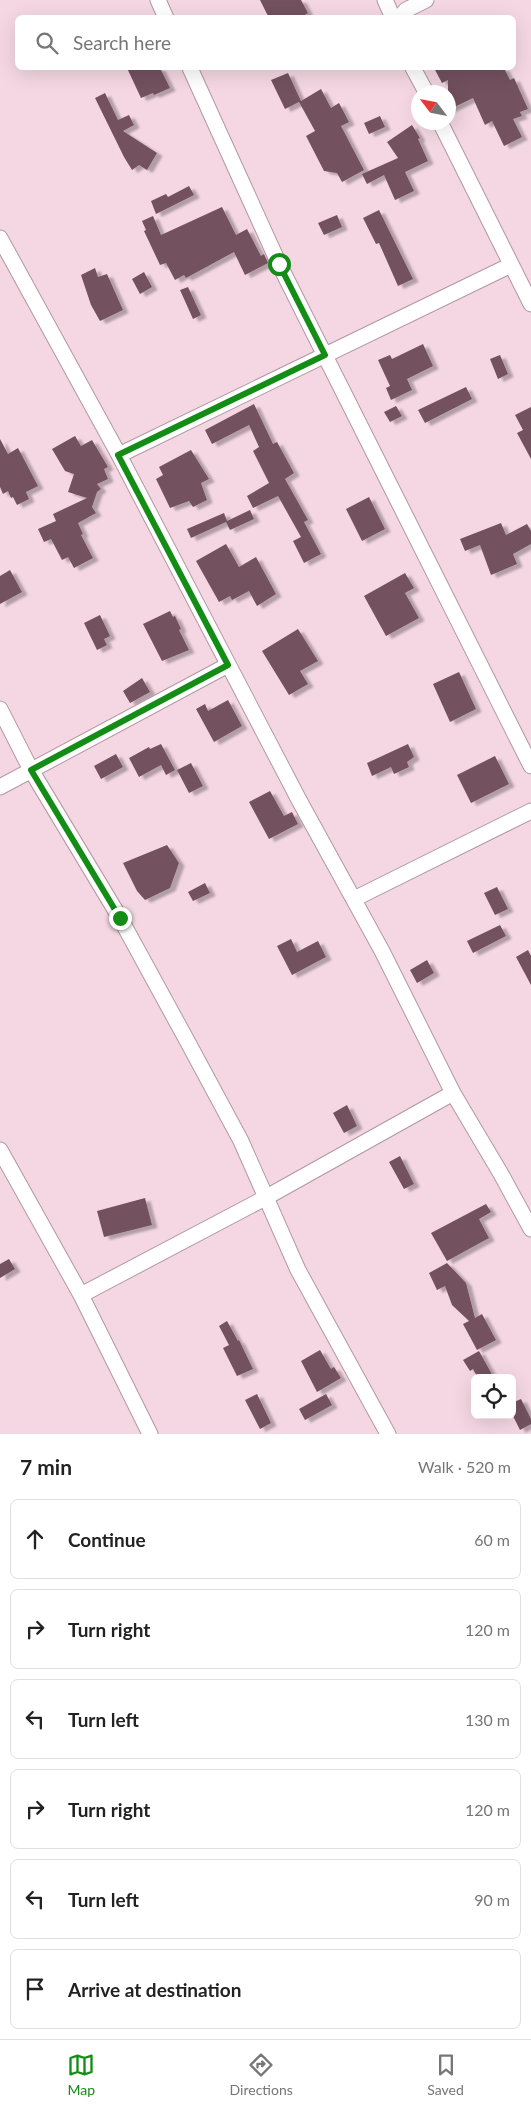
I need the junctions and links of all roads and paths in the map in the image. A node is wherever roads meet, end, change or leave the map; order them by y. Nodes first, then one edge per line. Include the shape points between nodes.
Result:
1 (158, 0) edge
2 (385, 0) edge
3 (426, 0) edge
4 (165, 15) edge
5 (392, 15) edge
6 (402, 15) edge
7 (191, 70) edge
8 (414, 70) edge
9 (422, 85) edge
10 (444, 130) edge
11 (0, 238) edge
12 (510, 265) junction
13 (531, 304) edge
14 (325, 355) junction
15 (118, 455) junction
16 (228, 665) junction
17 (0, 709) edge
18 (531, 766) edge
19 (31, 770) junction
20 (0, 787) edge
21 (531, 811) edge
22 (354, 899) junction
23 (453, 1093) junction
24 (0, 1150) edge
25 (265, 1198) junction
26 (531, 1229) edge
27 (81, 1294) junction
28 (150, 1434) edge
29 (388, 1434) edge

1 - 4 street
2 - 5 street
3 - 6 street
7 - 14 street via 279,264
8 - 9 street
10 - 12 street
11 - 15 street
12 - 13 street
12 - 14 street
14 - 15 street
14 - 18 street
15 - 16 street
16 - 19 street
16 - 22 street
17 - 19 street
19 - 20 street
19 - 25 street via 120,918 241,1142
21 - 22 street
22 - 23 street
23 - 25 street
23 - 26 street
24 - 27 street
25 - 27 street
25 - 29 street via 298,1270
27 - 28 street

